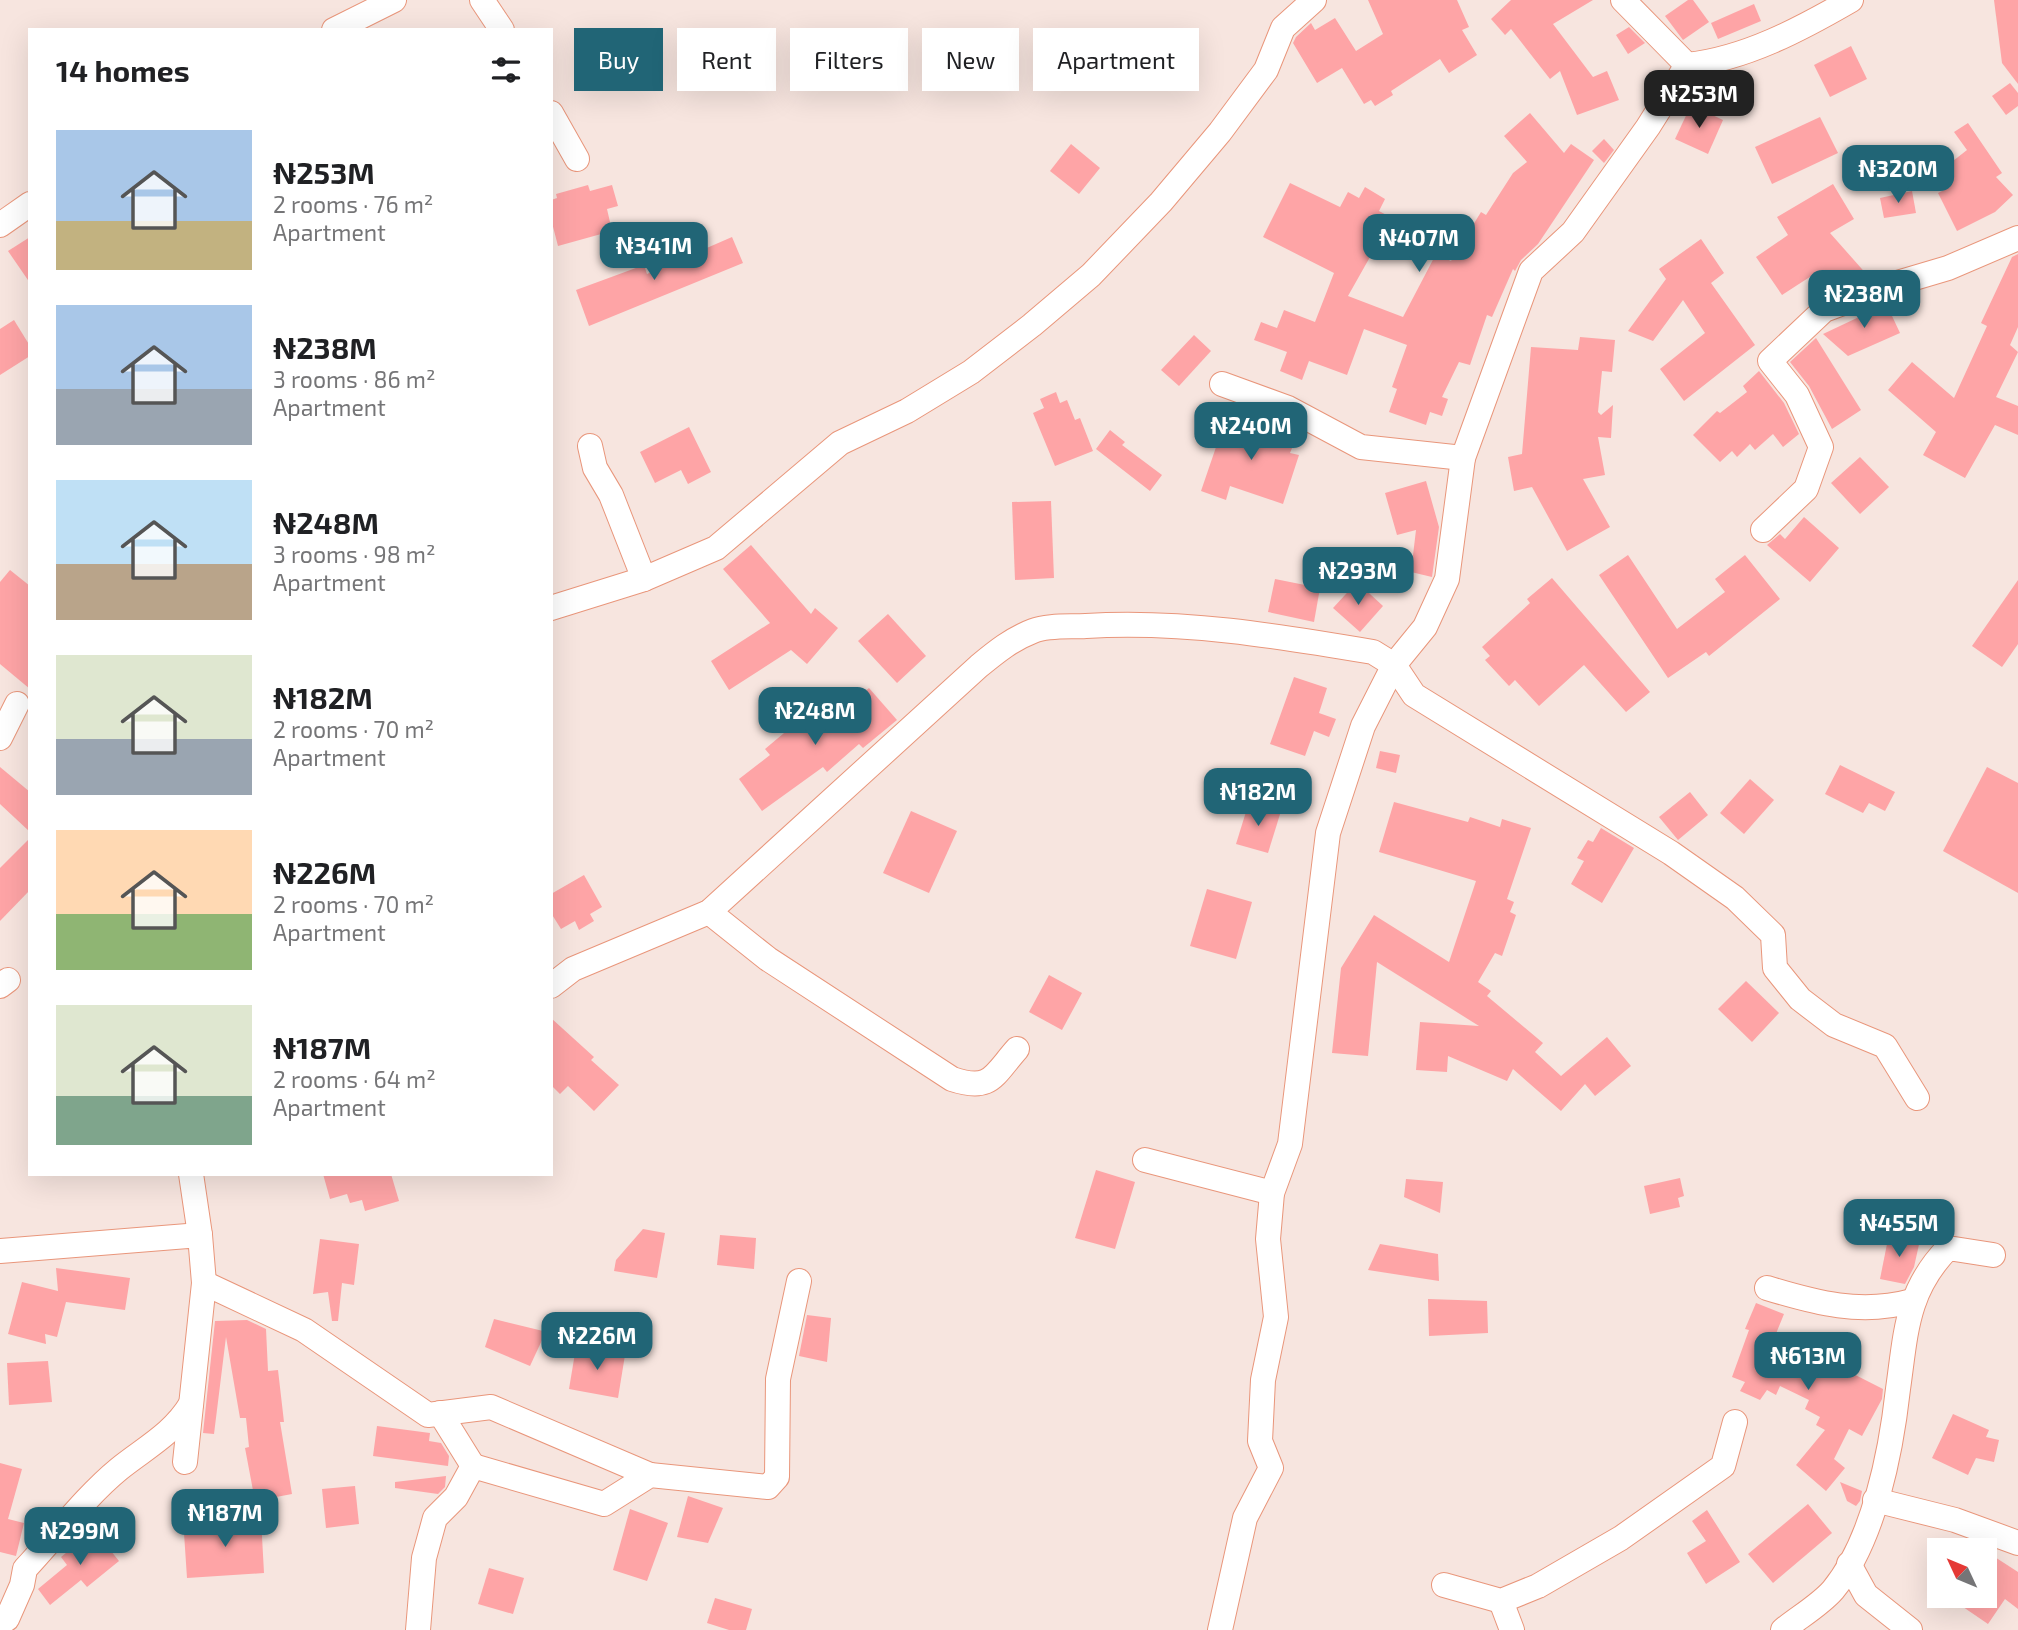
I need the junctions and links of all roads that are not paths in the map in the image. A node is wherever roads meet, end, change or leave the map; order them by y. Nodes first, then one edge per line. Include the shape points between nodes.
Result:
1 (394, 0) edge
2 (482, 0) edge
3 (1314, 0) edge
4 (1623, 0) edge
5 (1851, 0) edge
6 (338, 28) edge
7 (501, 28) edge
8 (1687, 65) junction
9 (553, 117) edge
10 (577, 159) dead end
11 (28, 205) edge
12 (0, 225) edge
13 (2018, 237) edge
14 (1222, 384) dead end
15 (590, 446) dead end
16 (1462, 458) junction
17 (1763, 530) dead end
18 (644, 579) junction
19 (553, 607) edge
20 (1394, 665) junction
21 (16, 703) edge
22 (0, 738) edge
23 (709, 912) junction
24 (553, 984) edge
25 (1017, 1049) dead end
26 (1917, 1098) dead end
27 (1145, 1160) dead end
28 (191, 1176) edge
29 (1272, 1193) junction
30 (200, 1235) junction
31 (0, 1251) edge
32 (1993, 1255) dead end
33 (799, 1282) dead end
34 (204, 1283) junction
35 (1767, 1288) dead end
36 (1912, 1301) junction
37 (191, 1403) junction
38 (440, 1413) junction
39 (1735, 1422) dead end
40 (185, 1462) dead end
41 (473, 1466) junction
42 (650, 1475) junction
43 (1875, 1500) junction
44 (2018, 1543) edge
45 (1849, 1564) junction
46 (1444, 1585) dead end
47 (1501, 1601) junction
48 (0, 1622) edge
49 (418, 1630) edge
50 (1220, 1630) edge
51 (1512, 1630) edge
52 (1783, 1630) edge
53 (1910, 1630) edge

1 - 6 street
2 - 7 street
3 - 18 street via 1283,28 1266,70 1220,132 1161,202 1072,291 971,372 840,443 716,548
4 - 8 street
5 - 8 street via 1807,25 1714,62
8 - 16 street via 1573,232 1531,271
9 - 10 street
11 - 12 street
13 - 17 street via 1948,268 1824,310 1770,361 1797,396 1821,447 1806,489
14 - 16 street via 1288,408 1361,447
15 - 18 street via 594,468 611,495
16 - 20 street via 1447,579 1425,627
18 - 19 street
20 - 23 street via 1373,652 1213,628 1128,623 1035,630 1011,641 979,666
20 - 26 street via 1413,695 1671,853 1735,898 1773,935 1776,968 1800,999 1834,1025 1885,1046
20 - 29 street via 1363,726 1328,833 1290,1144
21 - 22 street
23 - 24 street via 573,969
23 - 25 street via 768,959 952,1079 974,1086 989,1081
27 - 29 street
28 - 30 street
29 - 50 street via 1268,1239 1276,1317 1263,1380 1260,1441 1271,1468 1245,1518
30 - 31 street
30 - 34 street
32 - 36 street via 1948,1248 1931,1265
33 - 42 street via 778,1379 777,1477 768,1487
34 - 37 street
34 - 38 street via 304,1330 428,1415
35 - 36 street via 1843,1307 1885,1308
36 - 43 street via 1892,1437
37 - 40 street
37 - 48 street via 181,1420 117,1470 25,1569 7,1619
38 - 41 street
38 - 42 street via 491,1407
39 - 47 street via 1723,1466 1621,1538 1538,1586
41 - 42 street via 604,1504
41 - 49 street via 456,1497 435,1518 424,1558
43 - 44 street via 1955,1520
43 - 45 street
45 - 52 street via 1832,1591
45 - 53 street via 1866,1595
46 - 47 street
47 - 51 street

